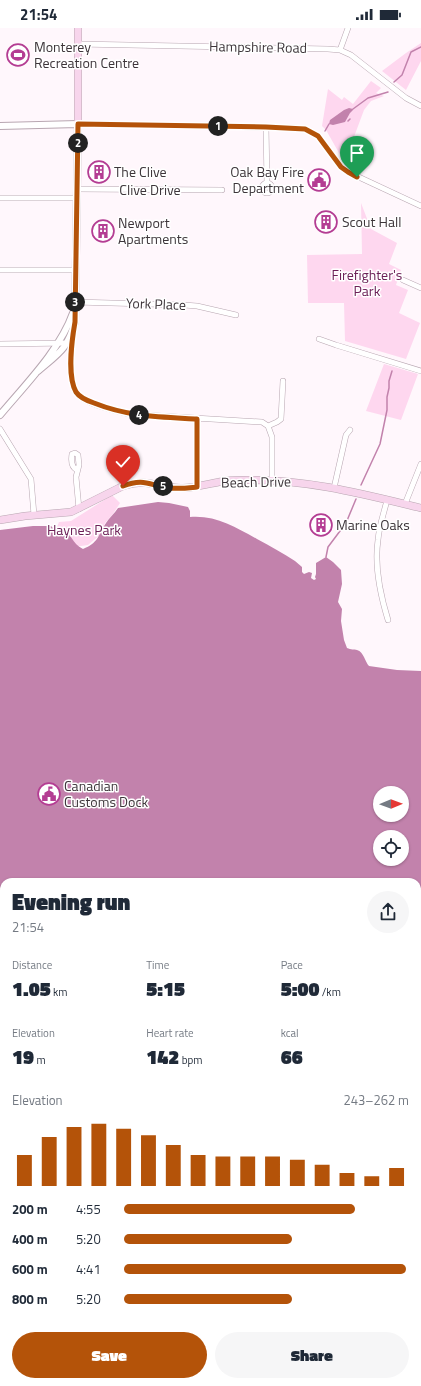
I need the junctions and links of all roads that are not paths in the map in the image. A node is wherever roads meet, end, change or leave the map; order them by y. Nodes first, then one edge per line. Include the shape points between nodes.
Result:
1 (78, 28) edge
2 (348, 28) edge
3 (78, 44) junction
4 (340, 50) junction
5 (421, 106) edge
6 (78, 124) junction
7 (0, 126) edge
8 (266, 127) junction
9 (267, 182) dead end
10 (78, 189) junction
11 (222, 190) dead end
12 (0, 198) edge
13 (77, 198) junction
14 (421, 206) edge
15 (0, 270) edge
16 (75, 270) junction
17 (403, 280) dead end
18 (421, 288) edge
19 (75, 305) junction
20 (236, 314) dead end
21 (319, 339) dead end
22 (57, 343) junction
23 (69, 343) junction
24 (0, 344) edge
25 (38, 371) junction
26 (421, 371) edge
27 (283, 381) dead end
28 (0, 415) edge
29 (197, 419) junction
30 (268, 426) junction
31 (0, 430) edge
32 (350, 430) dead end
33 (421, 464) edge
34 (77, 470) dead end
35 (272, 480) junction
36 (197, 487) junction
37 (334, 488) junction
38 (387, 500) junction
39 (405, 504) junction
40 (421, 508) edge
41 (78, 509) junction
42 (34, 515) junction
43 (0, 520) edge
44 (388, 620) dead end

1 - 3 main road
2 - 4 street
3 - 4 street, Hampshire Road
3 - 6 main road
4 - 5 street, Hampshire Road via 351,55 406,98
6 - 7 street
6 - 8 street
6 - 10 street
8 - 9 street
8 - 14 street via 298,128 313,133 348,172
10 - 11 street, Clive Drive
10 - 13 street
12 - 13 street
13 - 16 street
15 - 16 street
16 - 19 street
17 - 18 street
19 - 20 street, York Place via 184,305
19 - 22 street via 68,326
19 - 23 street via 75,322
21 - 26 street
22 - 23 street
22 - 24 street
22 - 25 street
23 - 25 street
23 - 29 street via 72,379 79,396 109,409 129,414
25 - 28 street
27 - 30 street via 281,419
29 - 30 street via 256,421
29 - 36 street
30 - 35 street via 272,437
31 - 42 street via 31,479
32 - 37 street via 346,435
33 - 39 street
34 - 41 street
35 - 36 main road, Beach Drive via 230,480
35 - 37 main road, Beach Drive
36 - 41 main road, Beach Drive via 178,489 132,482
37 - 38 main road, Beach Drive
38 - 39 main road, Beach Drive
38 - 44 street via 376,560
39 - 40 main road, Beach Drive
41 - 42 main road, Beach Drive via 65,513
42 - 43 main road, Beach Drive

